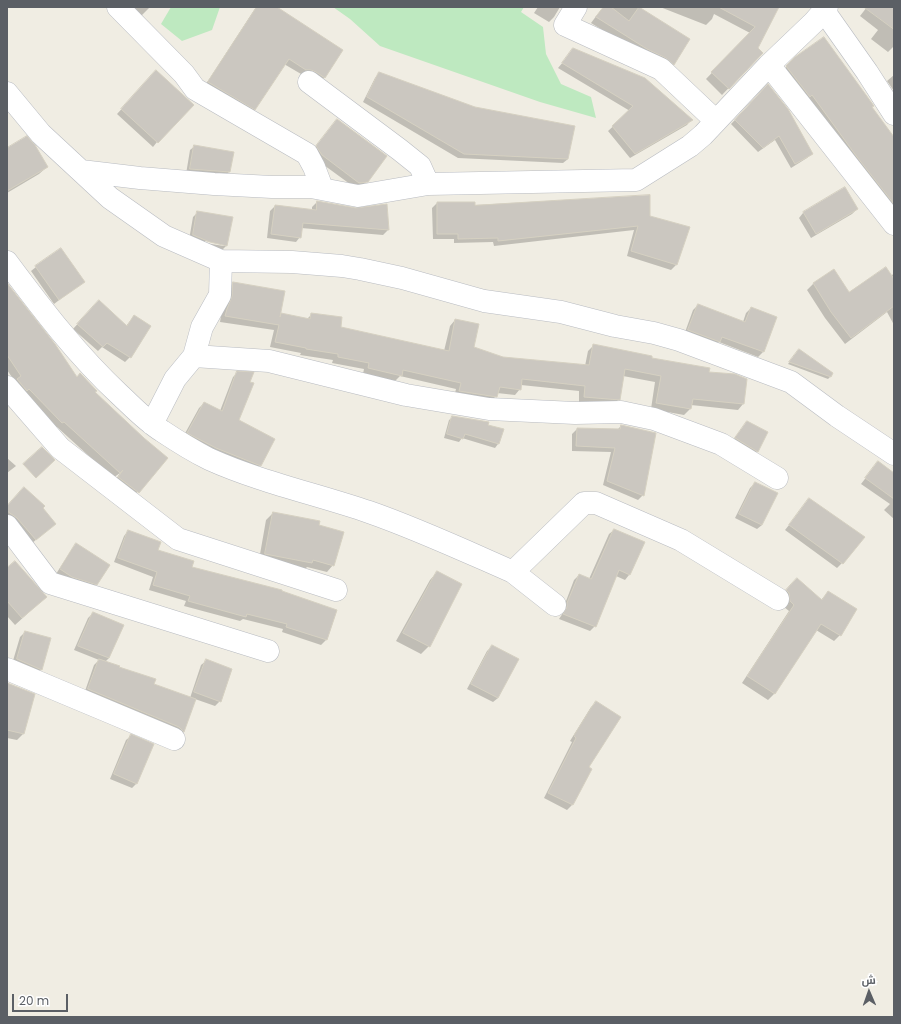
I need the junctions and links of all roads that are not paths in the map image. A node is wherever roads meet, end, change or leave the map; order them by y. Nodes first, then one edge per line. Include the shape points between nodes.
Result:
1 (118, 7) edge
2 (576, 7) edge
3 (826, 9) edge
4 (769, 65) junction
5 (309, 82) dead end
6 (7, 93) edge
7 (894, 114) edge
8 (716, 121) junction
9 (81, 171) junction
10 (428, 184) junction
11 (322, 188) junction
12 (894, 224) edge
13 (222, 260) junction
14 (7, 262) edge
15 (194, 356) junction
16 (7, 387) edge
17 (152, 424) junction
18 (894, 454) edge
19 (777, 478) dead end
20 (7, 526) edge
21 (513, 572) junction
22 (336, 590) dead end
23 (778, 599) dead end
24 (555, 605) dead end
25 (268, 651) dead end
26 (7, 669) edge
27 (174, 739) dead end

1 - 11 street via 184,74 195,89 307,154
2 - 8 street via 565,24 661,69
3 - 4 street
3 - 7 street
4 - 8 street
4 - 12 street
5 - 10 street via 420,166
6 - 9 street via 41,134
8 - 10 street via 690,146 636,180
9 - 11 street via 214,184
9 - 13 street via 110,198 164,236
10 - 11 street via 358,196
13 - 15 street via 220,295 202,327
13 - 18 street via 292,262 360,269 484,301 561,312 679,340 791,382
14 - 17 street via 79,354
15 - 17 street via 176,379
15 - 19 street via 269,361 406,395 489,409 575,413 621,412 654,419 721,444
16 - 22 street via 60,448 178,539
17 - 21 street via 198,453 238,471 414,528
20 - 25 street via 50,583
21 - 23 street via 584,503 596,503 681,540
21 - 24 street
26 - 27 street

